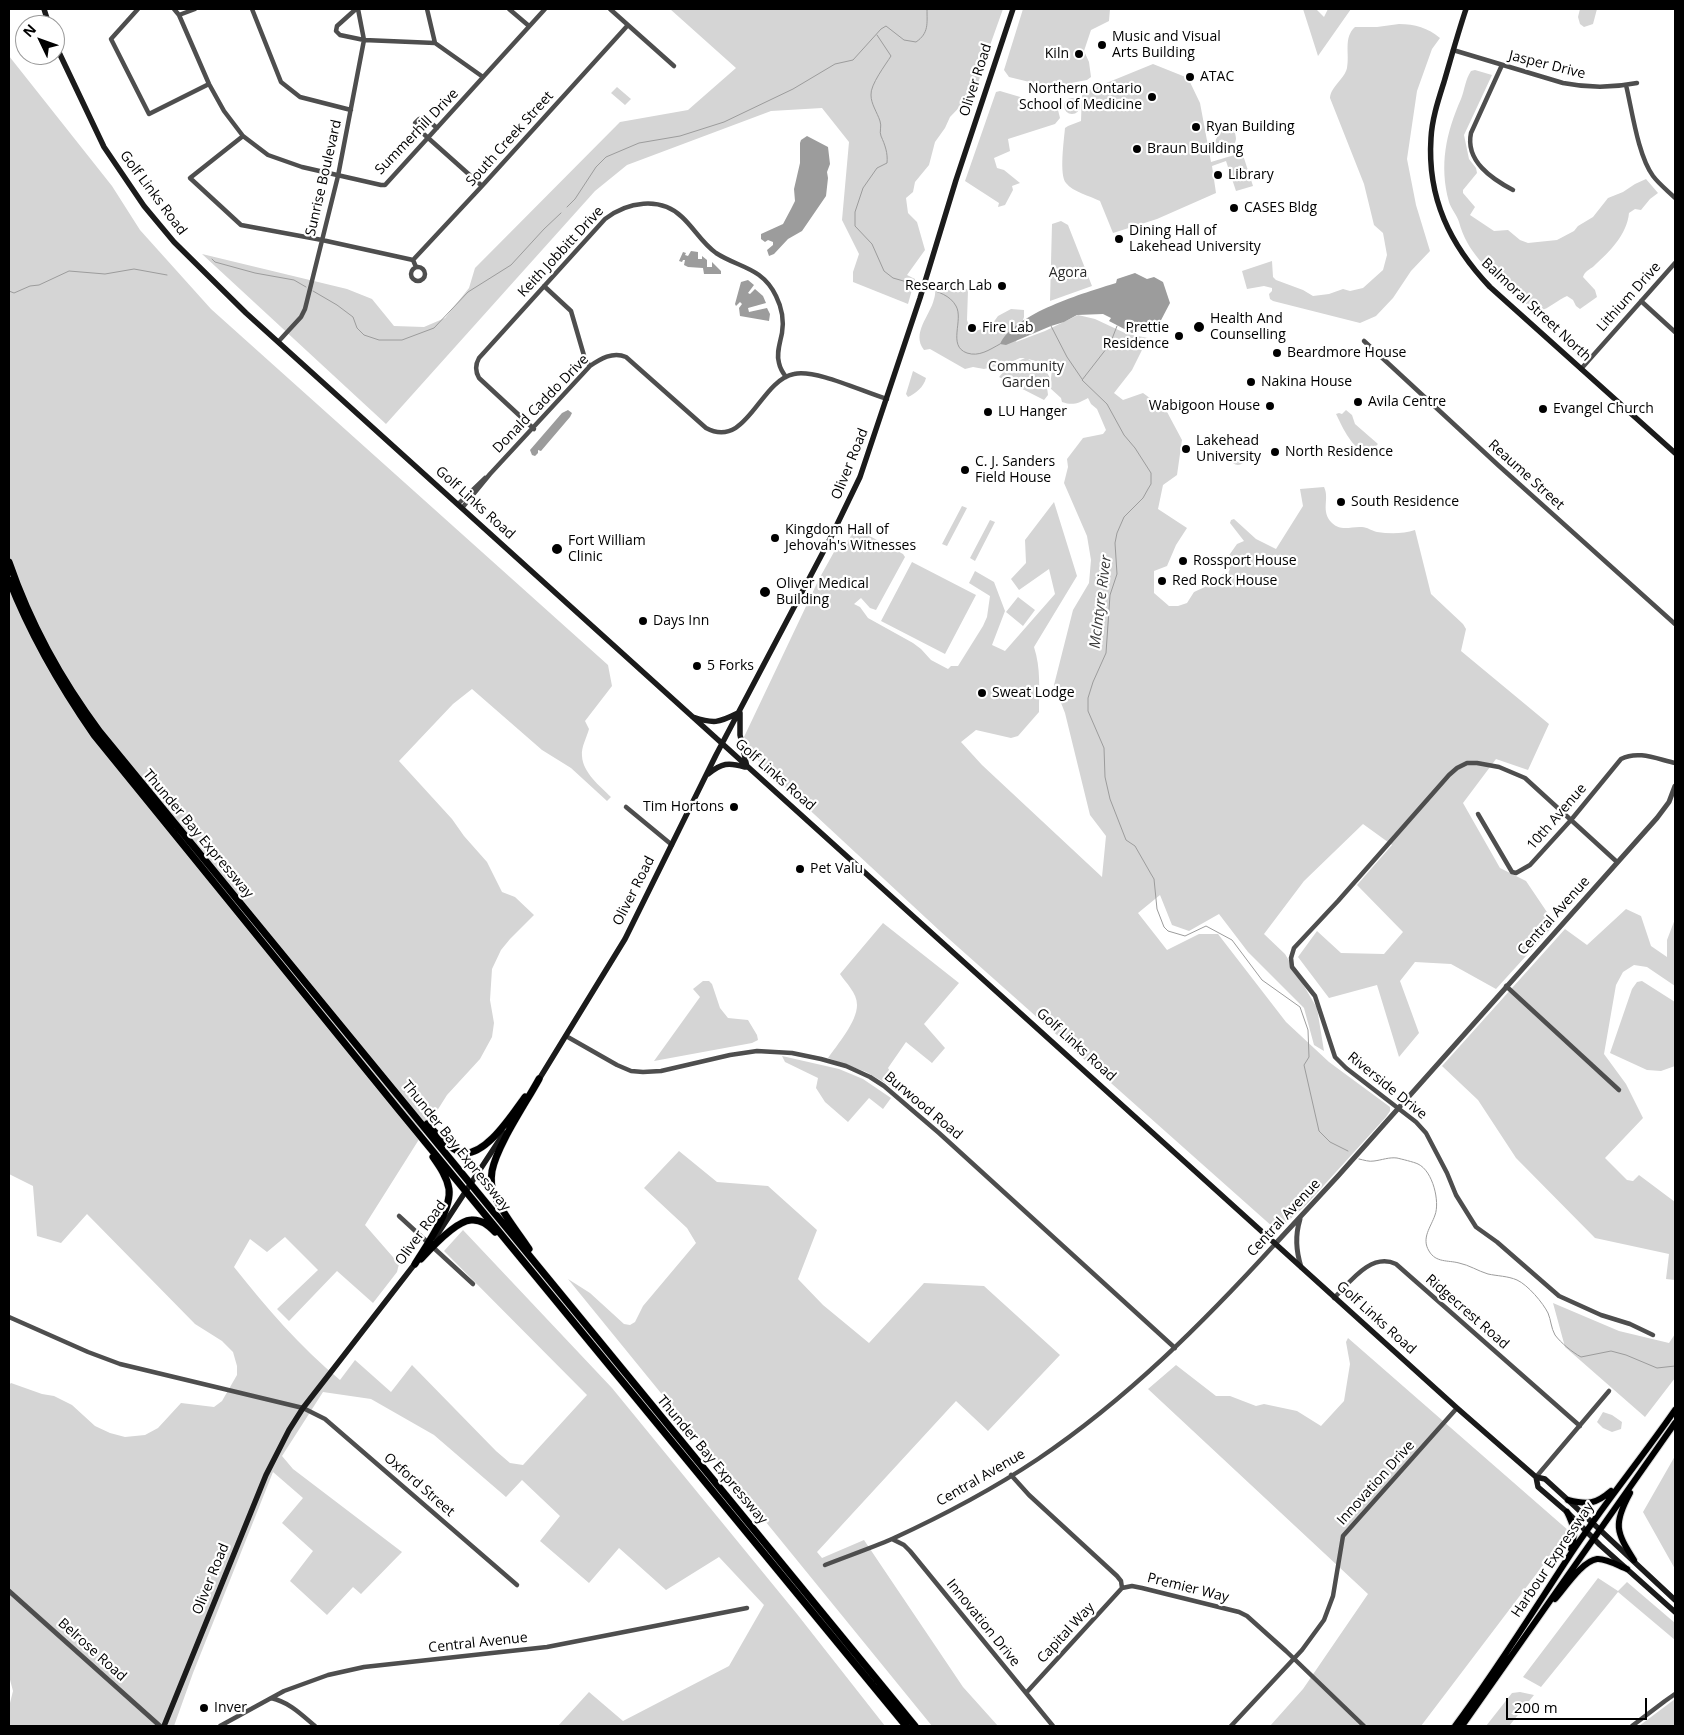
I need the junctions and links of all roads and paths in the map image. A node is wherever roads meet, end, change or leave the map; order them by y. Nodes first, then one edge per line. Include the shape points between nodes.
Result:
1 (138, 9) edge
2 (174, 9) edge
3 (195, 9) edge
4 (252, 9) edge
5 (357, 9) edge
6 (427, 9) edge
7 (509, 9) edge
8 (545, 9) edge
9 (610, 9) edge
10 (1013, 9) edge
11 (1466, 9) edge
12 (179, 15) junction
13 (628, 25) junction
14 (529, 26) junction
15 (364, 40) junction
16 (435, 43) junction
17 (1453, 50) junction
18 (65, 65) edge
19 (1502, 65) junction
20 (674, 66) dead end
21 (483, 77) junction
22 (1637, 83) dead end
23 (209, 84) junction
24 (1626, 85) junction
25 (351, 110) junction
26 (437, 128) junction
27 (243, 136) junction
28 (428, 138) junction
29 (338, 176) junction
30 (482, 186) junction
31 (1513, 190) dead end
32 (1675, 198) edge
33 (322, 240) junction
34 (413, 260) junction
35 (1675, 263) edge
36 (416, 267) dead end
37 (544, 286) junction
38 (1641, 301) junction
39 (1675, 332) edge
40 (1364, 341) dead end
41 (278, 342) junction
42 (590, 366) junction
43 (1581, 369) junction
44 (786, 377) junction
45 (887, 399) junction
46 (534, 428) junction
47 (1675, 453) edge
48 (460, 506) junction
49 (9, 562) edge
50 (9, 580) edge
51 (1675, 624) edge
52 (739, 712) junction
53 (690, 716) junction
54 (722, 744) junction
55 (1675, 764) edge
56 (747, 768) junction
57 (706, 776) junction
58 (1675, 786) edge
59 (626, 807) dead end
60 (1478, 814) dead end
61 (1571, 820) junction
62 (672, 844) junction
63 (1617, 862) junction
64 (1506, 986) junction
65 (566, 1036) junction
66 (539, 1079) junction
67 (1619, 1090) dead end
68 (402, 1100) junction
69 (398, 1109) junction
70 (1398, 1109) junction
71 (471, 1184) junction
72 (466, 1191) junction
73 (399, 1216) dead end
74 (1301, 1216) junction
75 (1276, 1243) junction
76 (430, 1245) junction
77 (415, 1264) joint
78 (1301, 1267) junction
79 (545, 1274) junction
80 (541, 1283) junction
81 (473, 1284) dead end
82 (1334, 1298) junction
83 (9, 1318) edge
84 (1653, 1335) dead end
85 (1175, 1348) junction
86 (1609, 1391) dead end
87 (303, 1408) junction
88 (1457, 1408) junction
89 (1675, 1410) edge
90 (1675, 1423) edge
91 (1580, 1426) junction
92 (1651, 1458) junction
93 (1011, 1475) junction
94 (1536, 1477) junction
95 (1618, 1486) junction
96 (1568, 1500) junction
97 (1567, 1512) junction
98 (1593, 1522) junction
99 (1600, 1529) junction
100 (1586, 1531) junction
101 (892, 1539) junction
102 (1594, 1539) junction
103 (1569, 1556) junction
104 (1634, 1560) junction
105 (826, 1565) dead end
106 (1627, 1569) junction
107 (517, 1585) dead end
108 (1122, 1588) junction
109 (9, 1591) edge
110 (1675, 1600) edge
111 (747, 1608) dead end
112 (1675, 1612) edge
113 (1530, 1629) junction
114 (1294, 1659) junction
115 (1026, 1693) junction
116 (1675, 1694) edge
117 (270, 1698) junction
118 (162, 1726) edge
119 (220, 1726) edge
120 (315, 1726) edge
121 (906, 1726) edge
122 (915, 1726) edge
123 (1053, 1726) edge
124 (1231, 1726) edge
125 (1364, 1726) edge
126 (1455, 1726) edge
127 (1462, 1726) edge
128 (1632, 1726) edge

1 - 23 street via 111,39 149,114
2 - 12 street, Summerhill Drive
3 - 12 street
4 - 25 street via 281,82 300,98
5 - 15 street, Sunrise Boulevard
5 - 15 street via 337,26 336,31 340,35
6 - 16 street
7 - 14 street
8 - 14 street, Summerhill Drive
9 - 13 street
10 - 45 main road, Oliver Road
11 - 17 main road, Balmoral Street North
12 - 23 street, Summerhill Drive
13 - 20 street
13 - 30 street, South Creek Street
14 - 21 street, Summerhill Drive
15 - 16 street
15 - 25 street, Sunrise Boulevard
16 - 21 street
17 - 19 street, Jasper Drive
17 - 43 main road, Balmoral Street North via 1438,100 1431,139 1432,176 1444,220 1454,243 1473,270
18 - 41 main road, Golf Links Road via 104,147 144,206 174,242
19 - 24 street, Jasper Drive via 1582,86
19 - 31 street via 1470,143 1472,154 1491,178
21 - 26 street, Summerhill Drive
22 - 24 street, Jasper Drive
23 - 27 street, Summerhill Drive
24 - 32 street via 1648,168
25 - 29 street, Sunrise Boulevard
26 - 28 street, Summerhill Drive
26 - 28 street via 424,117 417,121 415,126
27 - 29 street, Summerhill Drive via 268,155
27 - 33 street via 190,178 241,225
28 - 29 street, Summerhill Drive via 385,185
28 - 30 street
29 - 33 street, Sunrise Boulevard
30 - 34 street, South Creek Street
33 - 34 street
33 - 41 street, Sunrise Boulevard via 305,309
34 - 36 street
35 - 38 street, Lithium Drive
37 - 42 street via 571,310
37 - 44 street, Keith Jobbitt Drive via 614,212 637,204 666,207 680,214 707,246 755,272 770,287 782,313 778,362
37 - 46 street, Keith Jobbitt Drive via 479,358 476,368 479,378
38 - 39 street
38 - 43 street, Lithium Drive
40 - 51 street, Reaume Street
41 - 48 main road, Golf Links Road
42 - 44 street, Donald Caddo Drive via 608,356 626,356 706,428 720,433 738,427
42 - 46 street, Donald Caddo Drive
43 - 47 main road, Balmoral Street North
44 - 45 street via 808,373
45 - 52 main road, Oliver Road via 850,499
46 - 48 street, Donald Caddo Drive via 490,474 478,482
48 - 53 main road, Golf Links Road
49 - 68 highway, Thunder Bay Expressway via 43,642 86,713 128,769
50 - 69 highway, Thunder Bay Expressway via 42,652 94,735
52 - 53 main road via 714,723
52 - 54 main road, Oliver Road
52 - 56 main road
53 - 54 main road, Golf Links Road
54 - 56 main road, Golf Links Road
54 - 57 main road, Oliver Road
55 - 61 street, 10th Avenue via 1630,754 1621,759
56 - 57 main road via 730,763
56 - 75 main road, Golf Links Road
57 - 62 main road, Oliver Road
58 - 63 street, Central Avenue via 1657,818
59 - 62 street
60 - 61 street, 10th Avenue via 1512,872 1516,873 1530,865
61 - 63 street, Riverside Drive
61 - 70 street, Riverside Drive via 1525,778 1499,767 1467,763 1449,775 1294,948 1290,958 1292,967 1315,996 1335,1058
62 - 65 main road, Oliver Road via 620,947
63 - 64 street, Central Avenue
64 - 67 street
64 - 70 street, Central Avenue
65 - 66 main road, Oliver Road
65 - 85 street, Burwood Road via 630,1071 661,1071 730,1055 776,1051 821,1059 870,1077 939,1133
66 - 68 highway via 487,1144 467,1153 447,1144
66 - 71 main road, Oliver Road
66 - 79 highway via 504,1143 491,1178 494,1194
68 - 71 highway, Thunder Bay Expressway
69 - 72 highway, Thunder Bay Expressway
69 - 76 highway via 446,1177 449,1189 446,1206
70 - 74 street, Central Avenue
70 - 84 street, Riverside Drive via 1426,1133 1456,1195 1476,1227 1559,1296
71 - 72 main road, Oliver Road
71 - 79 highway, Thunder Bay Expressway
72 - 76 main road, Oliver Road
72 - 80 highway, Thunder Bay Expressway
73 - 76 street
74 - 75 street, Central Avenue
74 - 78 street via 1296,1234
75 - 78 main road, Golf Links Road
75 - 85 street, Central Avenue
76 - 77 highway
76 - 80 highway via 459,1225 478,1221 490,1227
76 - 81 street
77 - 87 main road, Oliver Road
78 - 82 main road, Golf Links Road
79 - 122 highway, Thunder Bay Expressway
80 - 121 highway, Thunder Bay Expressway
82 - 88 main road, Golf Links Road
82 - 91 street, Ridgecrest Road via 1369,1265 1380,1261 1396,1264
83 - 87 street, Oxford Street via 120,1364
85 - 93 street, Central Avenue via 1088,1423
86 - 91 street
87 - 107 street, Oxford Street via 325,1419
87 - 118 main road, Oliver Road via 266,1475
88 - 94 main road, Golf Links Road
88 - 114 street, Innovation Drive via 1343,1536 1332,1596 1324,1620
89 - 95 main road, Harbour Expressway
90 - 92 main road, Harbour Expressway
91 - 94 street
92 - 99 main road, Harbour Expressway
92 - 104 main road via 1623,1506 1618,1524 1622,1541
93 - 101 street, Central Avenue
93 - 108 street via 1117,1576
94 - 96 main road, Golf Links Road via 1545,1479
94 - 97 main road, Golf Links Road via 1538,1487
95 - 96 main road via 1596,1502
95 - 98 main road, Harbour Expressway
96 - 98 main road, Golf Links Road
97 - 100 main road, Golf Links Road
97 - 103 main road via 1575,1536
98 - 99 main road, Golf Links Road
98 - 100 main road, Harbour Expressway
99 - 102 main road, Harbour Expressway
99 - 104 main road, Golf Links Road
100 - 102 main road, Golf Links Road
100 - 103 main road, Harbour Expressway
101 - 105 street, Central Avenue
101 - 115 street, Innovation Drive via 910,1551
102 - 106 main road, Golf Links Road
102 - 113 main road, Harbour Expressway
103 - 126 main road, Harbour Expressway
104 - 110 main road, Golf Links Road
106 - 112 main road, Golf Links Road
106 - 113 main road via 1598,1559 1587,1563
108 - 114 street, Premier Way via 1142,1588 1239,1612
108 - 115 street, Capital Way
109 - 118 street, Belrose Road
111 - 117 street, Central Avenue via 547,1647 364,1667 328,1675
113 - 127 main road, Harbour Expressway
114 - 124 street, Innovation Drive
114 - 125 street, Premier Way
115 - 123 street, Innovation Drive
116 - 128 street
117 - 119 street, Central Avenue
117 - 120 street via 297,1710

